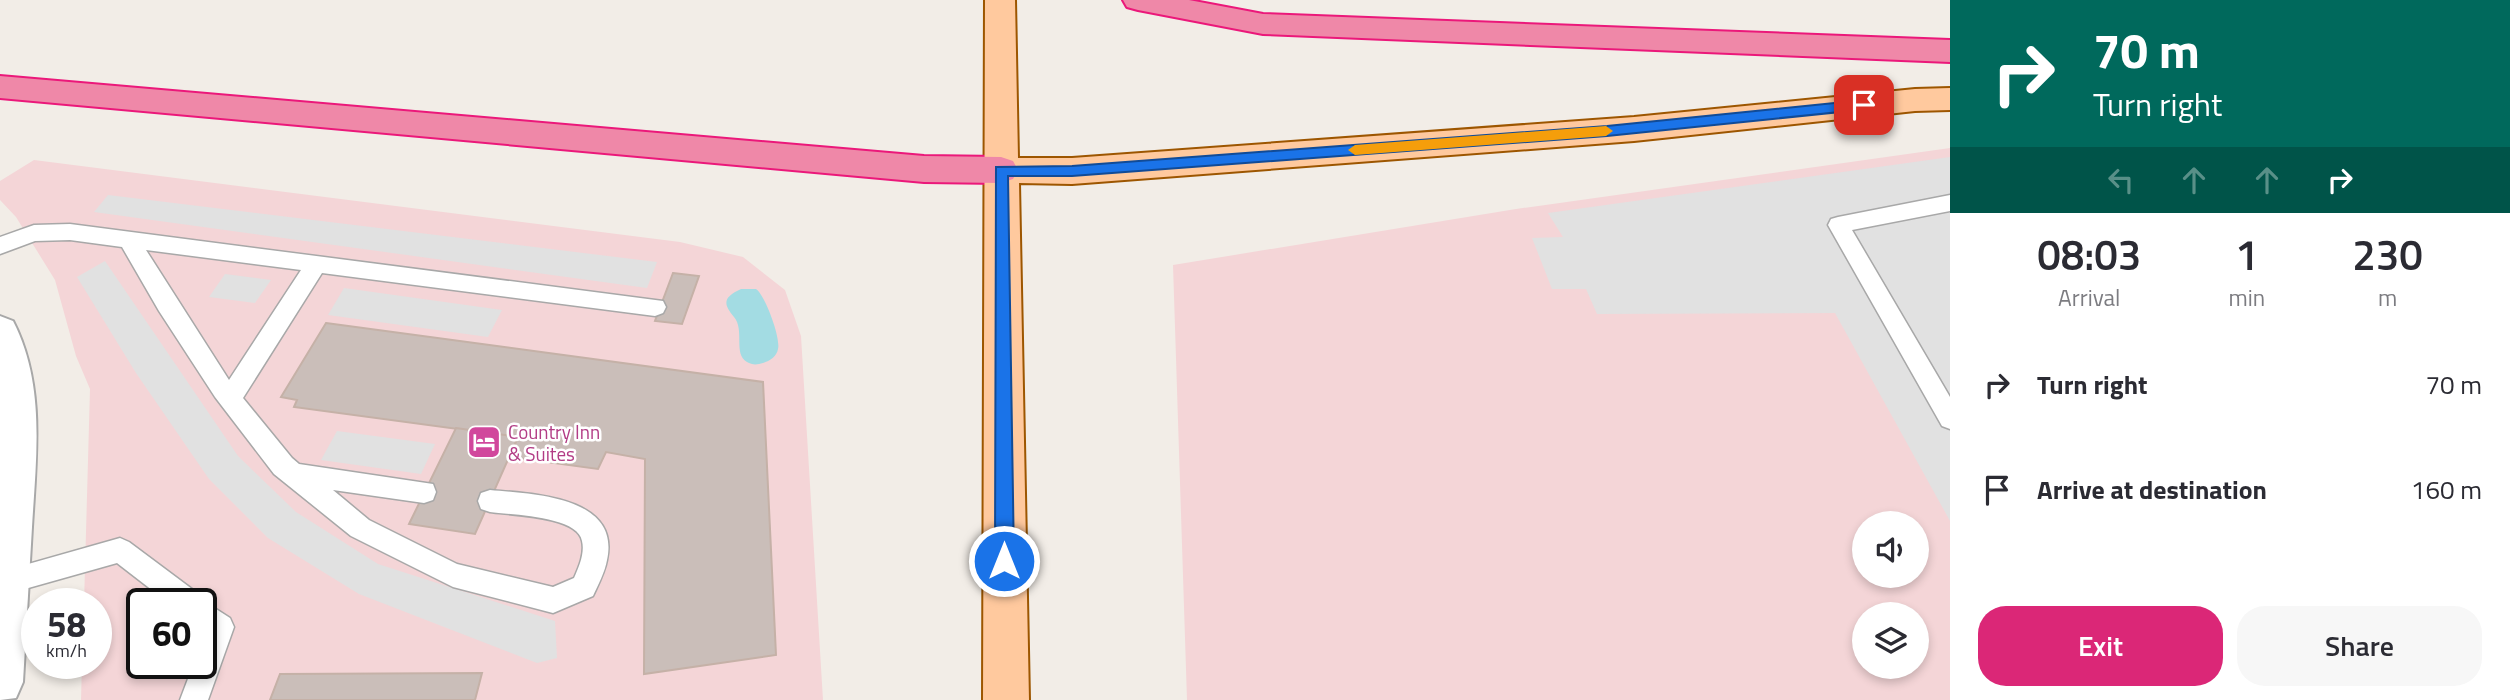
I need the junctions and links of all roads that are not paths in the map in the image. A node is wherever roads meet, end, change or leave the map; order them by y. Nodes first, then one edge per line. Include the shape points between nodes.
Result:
1 (1000, 0) edge
2 (1138, 0) edge
3 (1950, 51) edge
4 (0, 87) edge
5 (1950, 99) edge
6 (1001, 170) junction
7 (1950, 203) edge
8 (129, 240) junction
9 (0, 246) edge
10 (316, 264) junction
11 (655, 307) dead end
12 (0, 332) edge
13 (230, 399) junction
14 (1950, 419) edge
15 (9, 431) edge
16 (294, 474) junction
17 (424, 492) dead end
18 (490, 501) dead end
19 (7, 582) junction
20 (170, 588) edge
21 (202, 679) edge
22 (0, 682) edge
23 (194, 700) edge
24 (1006, 700) edge

1 - 6 main road
2 - 3 highway via 1264,24
4 - 6 highway via 896,167
5 - 6 main road via 1634,129 1072,171
6 - 24 main road
7 - 14 lane via 1838,225
8 - 9 lane via 70,232 34,233
8 - 10 lane
8 - 13 lane
10 - 11 lane
10 - 13 lane
12 - 15 street via 12,374
13 - 16 lane via 282,466
15 - 19 street
16 - 17 lane
16 - 18 lane via 360,528 453,575 553,600 584,587 596,564 597,536 582,518
19 - 20 lane via 120,550
19 - 22 street
21 - 23 lane

